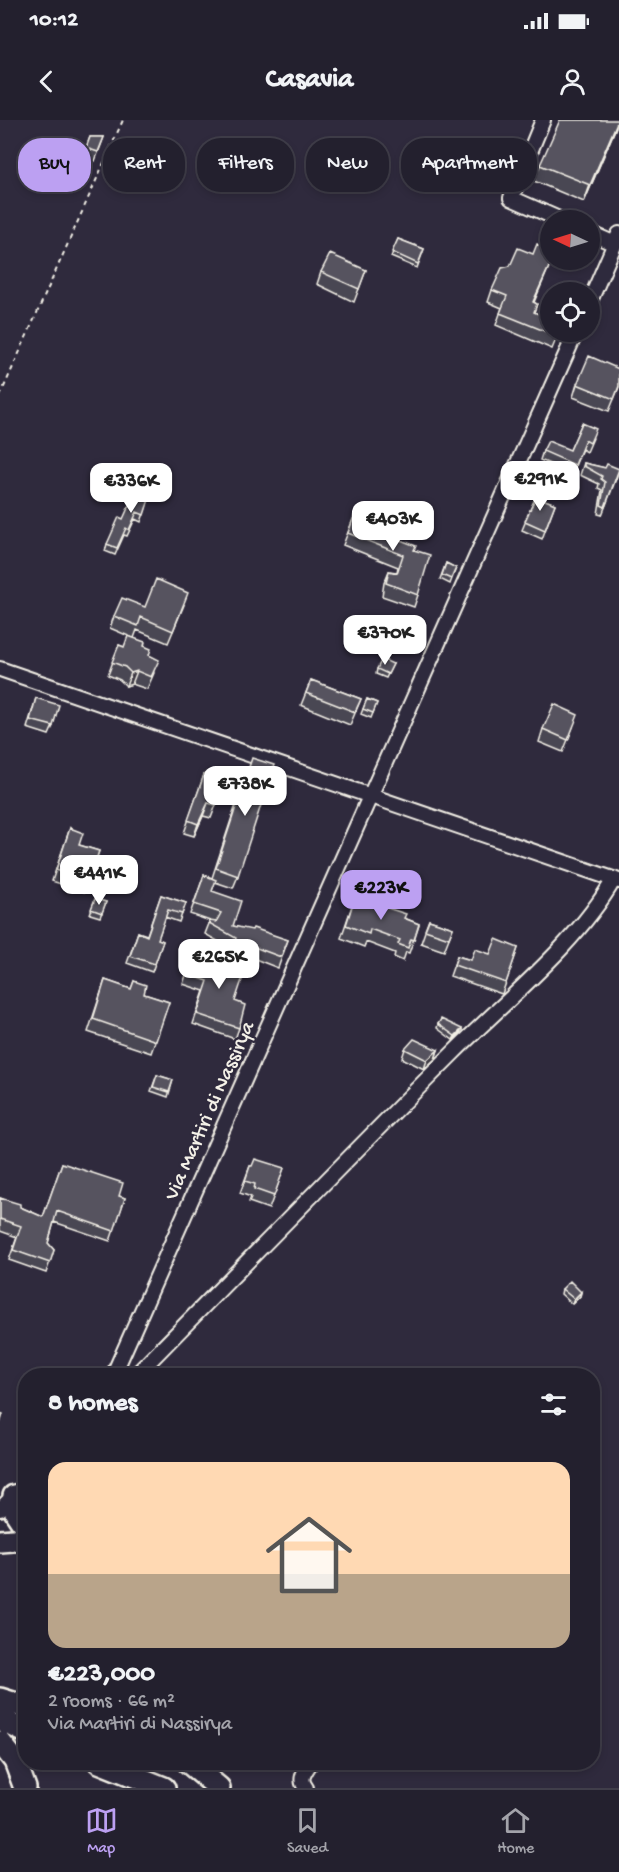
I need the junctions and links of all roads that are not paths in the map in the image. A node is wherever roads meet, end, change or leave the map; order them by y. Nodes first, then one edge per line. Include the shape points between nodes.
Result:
1 (543, 120) edge
2 (540, 211) edge
3 (600, 235) edge
4 (617, 239) edge
5 (598, 282) edge
6 (572, 342) edge
7 (0, 669) edge
8 (370, 795) junction
9 (617, 880) edge
10 (117, 1368) edge
11 (143, 1368) edge
12 (16, 1497) edge
13 (18, 1516) edge
14 (18, 1540) edge
15 (0, 1541) edge
16 (0, 1699) edge
17 (18, 1705) edge
18 (0, 1719) edge
19 (0, 1727) edge
20 (18, 1729) edge
21 (18, 1731) edge
22 (0, 1742) edge
23 (18, 1769) edge
24 (18, 1770) edge
25 (119, 1770) edge
26 (198, 1770) edge
27 (306, 1770) edge
28 (25, 1788) edge
29 (164, 1788) edge
30 (219, 1788) edge
31 (306, 1788) edge

1 - 2 street via 511,198
3 - 4 street
4 - 5 street
6 - 8 street, Via Martiri di Nassirya
7 - 8 street
8 - 9 street
8 - 10 street, Via Martiri di Nassirya
9 - 11 street via 549,960
12 - 13 highway
14 - 15 highway
16 - 17 highway
18 - 20 highway
19 - 21 highway
22 - 23 highway
24 - 28 highway
25 - 29 highway
26 - 30 highway
27 - 31 street via 302,1777

